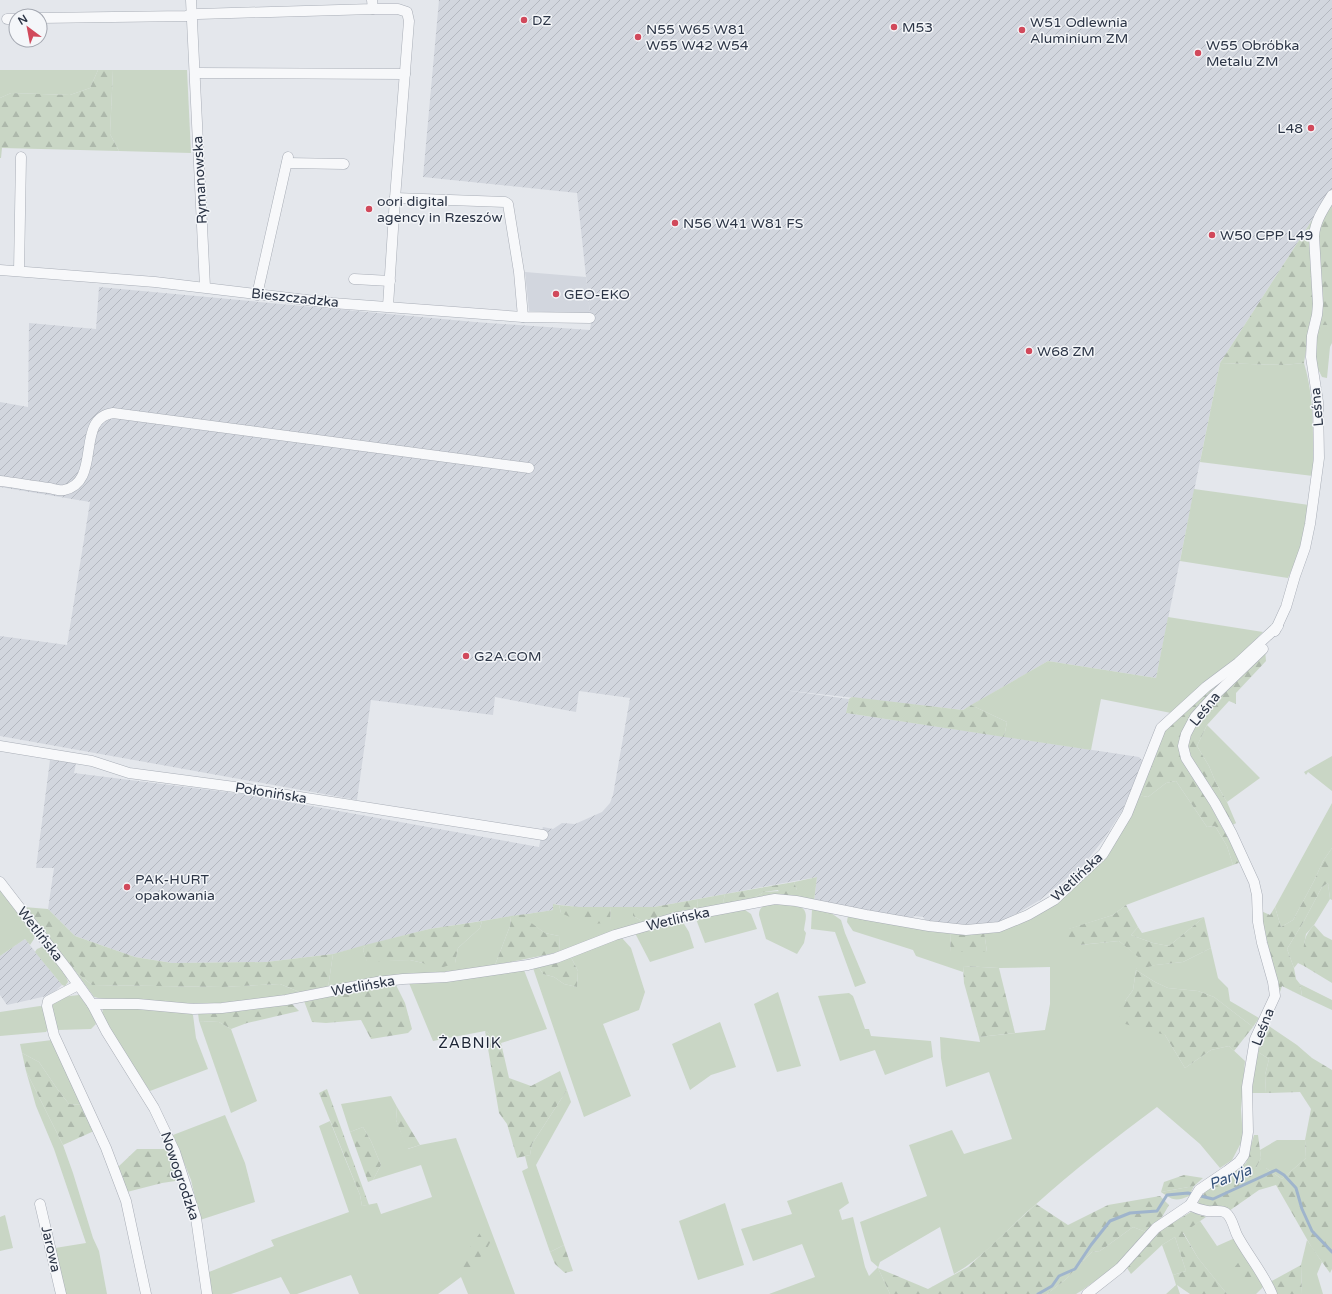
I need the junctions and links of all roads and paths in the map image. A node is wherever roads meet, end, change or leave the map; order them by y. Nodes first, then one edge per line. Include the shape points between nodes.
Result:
1 (191, 0) edge
2 (372, 5) edge
3 (192, 15) junction
4 (48, 18) edge
5 (195, 73) junction
6 (405, 74) junction
7 (21, 157) dead end
8 (344, 164) dead end
9 (1332, 195) edge
10 (395, 198) junction
11 (0, 270) edge
12 (19, 271) junction
13 (354, 279) dead end
14 (390, 281) junction
15 (205, 287) junction
16 (257, 295) junction
17 (388, 306) junction
18 (523, 317) junction
19 (590, 318) dead end
20 (529, 468) dead end
21 (0, 481) edge
22 (1278, 626) junction
23 (0, 746) edge
24 (543, 835) dead end
25 (0, 882) edge
26 (78, 985) junction
27 (92, 1004) junction
28 (1191, 1203) junction
29 (40, 1204) dead end
30 (61, 1294) edge
31 (146, 1294) edge
32 (207, 1294) edge
33 (1087, 1294) edge
34 (1272, 1294) edge

1 - 3 street, Rymanowska
2 - 3 street
2 - 6 street via 407,12 409,22
3 - 4 street
3 - 5 street, Rymanowska
5 - 6 street
5 - 15 street, Rymanowska
6 - 10 street
7 - 12 street
8 - 16 street via 288,160
9 - 22 street, Leśna via 1314,228 1318,304 1310,357 1318,402 1317,480 1305,548
10 - 14 street
10 - 18 street via 508,204
11 - 12 street, Bieszczadzka
12 - 15 street, Bieszczadzka
13 - 14 street
14 - 17 street
15 - 16 street, Bieszczadzka
16 - 17 street, Bieszczadzka
17 - 18 street, Bieszczadzka
18 - 19 street, Bieszczadzka
20 - 21 street via 113,413 101,416 93,426 86,468 74,485 64,490
22 - 27 street, Wetlińska via 1161,728 1127,814 1103,854 1054,900 1028,915 999,927 966,930 929,926 775,899 674,918 615,935 556,958 491,971 376,982 286,1000 222,1008
22 - 28 street, Leśna via 1270,642 1195,717 1183,746 1186,758 1215,803 1254,882 1258,922 1274,996 1255,1039 1247,1087 1248,1132 1244,1155 1228,1171 1199,1190
23 - 24 street, Połonińska via 92,761 129,773
25 - 26 street, Wetlińska
26 - 27 street, Wetlińska
26 - 31 street via 48,1001 50,1020 54,1035 106,1148 126,1201
27 - 32 street, Nowogrodzka via 154,1108 175,1152 196,1218
28 - 33 street, Leśna via 1156,1228 1120,1268
28 - 34 street via 1196,1209 1226,1213
29 - 30 street, Jarowa

